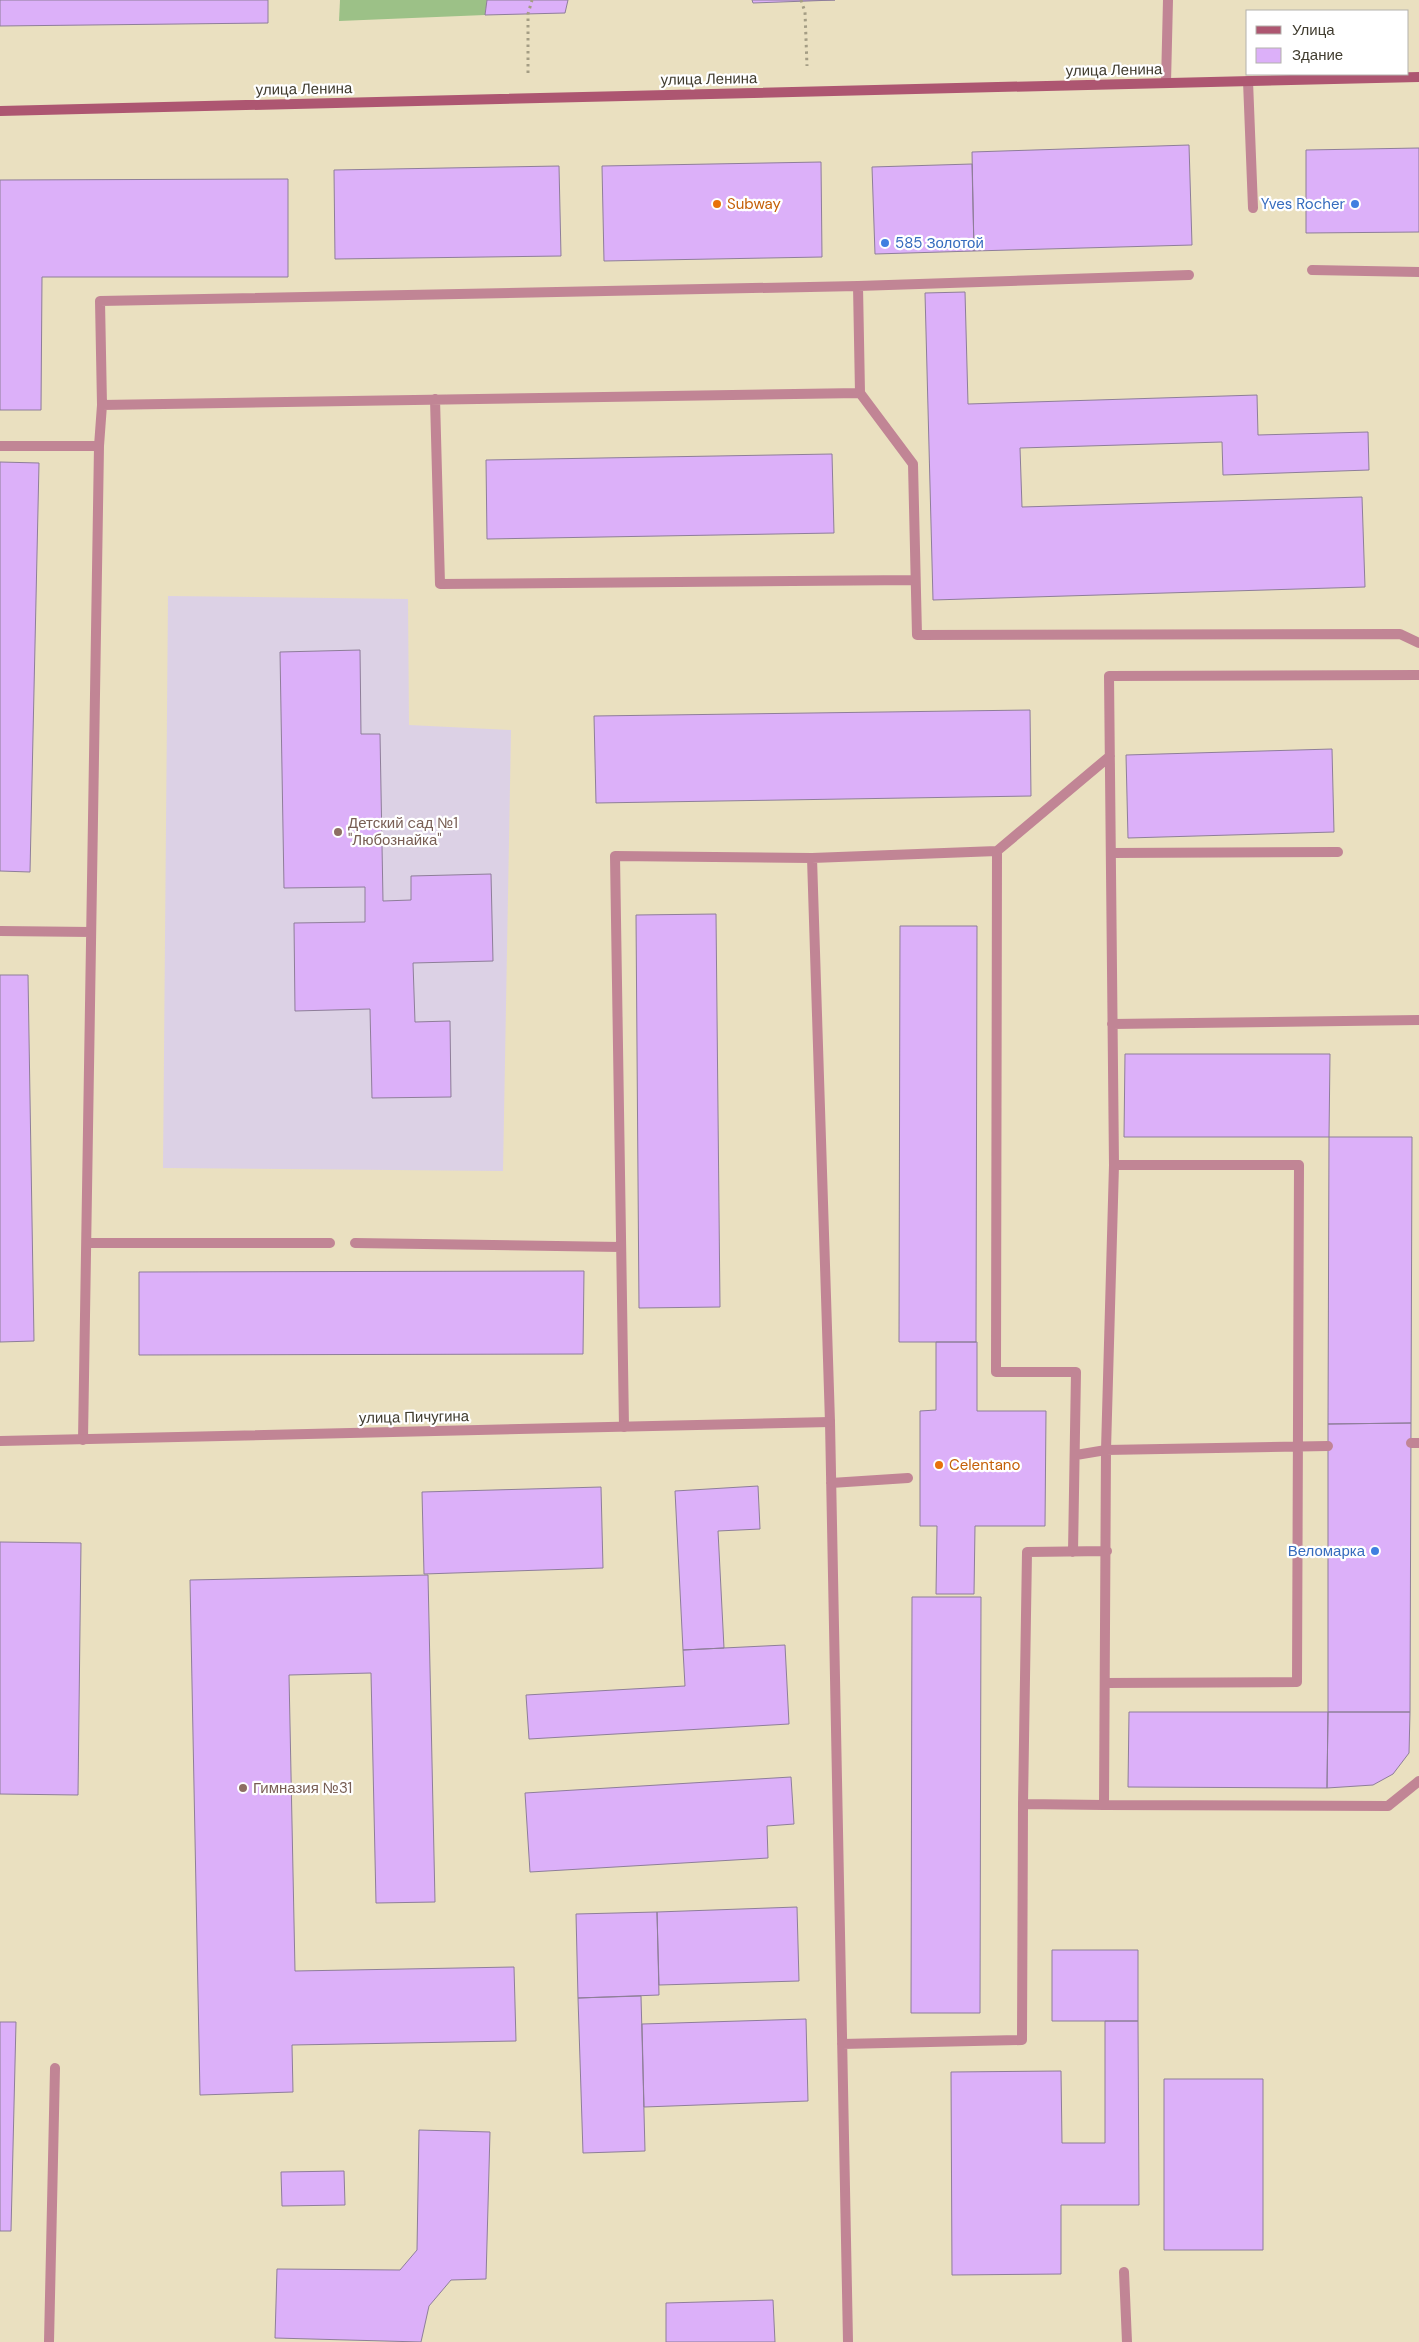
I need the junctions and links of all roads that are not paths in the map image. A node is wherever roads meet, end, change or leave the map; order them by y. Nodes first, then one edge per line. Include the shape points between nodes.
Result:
1 (1168, 0) edge
2 (1419, 77) edge
3 (1248, 81) junction
4 (1166, 84) junction
5 (0, 111) edge
6 (1253, 208) dead end
7 (1312, 270) dead end
8 (1419, 272) edge
9 (1190, 275) dead end
10 (858, 286) junction
11 (860, 393) junction
12 (435, 399) junction
13 (102, 405) junction
14 (0, 446) edge
15 (99, 446) junction
16 (915, 580) junction
17 (1419, 643) edge
18 (1419, 675) edge
19 (1110, 756) junction
20 (997, 850) junction
21 (1338, 852) dead end
22 (1111, 853) junction
23 (812, 858) junction
24 (0, 931) edge
25 (91, 932) junction
26 (1419, 1020) edge
27 (1112, 1024) junction
28 (1114, 1165) junction
29 (87, 1243) junction
30 (330, 1243) dead end
31 (355, 1243) dead end
32 (621, 1247) junction
33 (830, 1422) junction
34 (624, 1427) junction
35 (83, 1440) junction
36 (0, 1441) edge
37 (1298, 1446) junction
38 (1328, 1446) dead end
39 (1106, 1450) junction
40 (1076, 1455) junction
41 (908, 1478) dead end
42 (831, 1483) junction
43 (1107, 1551) junction
44 (1073, 1552) junction
45 (1105, 1683) junction
46 (1419, 1781) edge
47 (1023, 1804) junction
48 (1104, 1805) junction
49 (842, 2044) junction
50 (55, 2068) dead end
51 (1124, 2272) dead end
52 (49, 2342) edge
53 (848, 2342) edge
54 (1127, 2342) edge

1 - 4 street
2 - 3 main road, улица Ленина
3 - 4 main road, улица Ленина
3 - 6 street
4 - 5 main road, улица Ленина
7 - 8 street
9 - 10 street
10 - 11 street
10 - 13 street via 100,300
11 - 12 street
11 - 16 street via 913,464
12 - 13 street
12 - 16 street via 440,584
13 - 15 street
14 - 15 street
15 - 25 street
16 - 17 street via 917,635 1400,634
18 - 19 street via 1109,676
19 - 20 street
19 - 22 street
20 - 23 street
20 - 40 street via 996,1372 1076,1372
21 - 22 street
22 - 27 street
23 - 32 street via 615,856
23 - 33 street
24 - 25 street
25 - 29 street
26 - 27 street
27 - 28 street
28 - 37 street via 1299,1165
28 - 39 street
29 - 30 street
29 - 35 street
31 - 32 street
32 - 34 street
33 - 34 street, улица Пичугина
33 - 42 street
34 - 35 street, улица Пичугина
35 - 36 street, улица Пичугина
37 - 38 street
37 - 39 street
37 - 45 street via 1297,1682
39 - 40 street
39 - 43 street
40 - 44 street
41 - 42 street
42 - 49 street
43 - 44 street
43 - 45 street
44 - 47 street via 1027,1552
45 - 48 street
46 - 48 street via 1388,1806
47 - 48 street
47 - 49 street via 1022,2040
49 - 53 street
50 - 52 street
51 - 54 street

